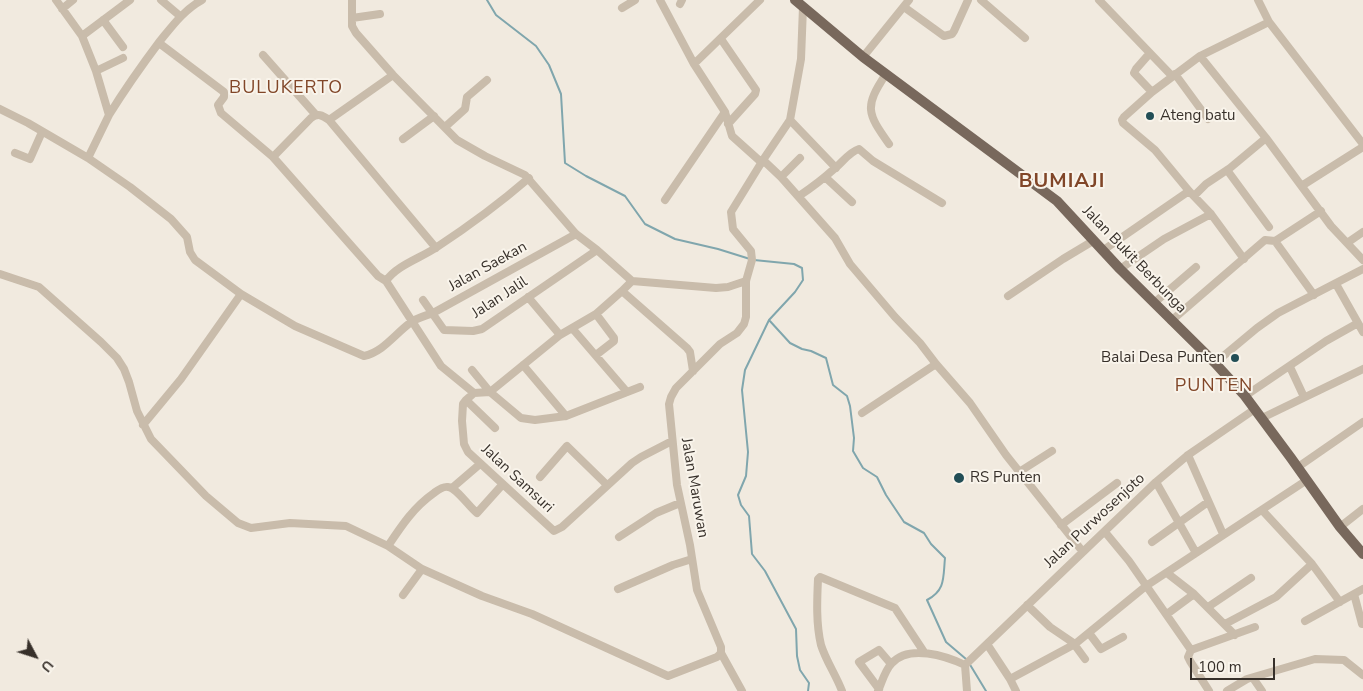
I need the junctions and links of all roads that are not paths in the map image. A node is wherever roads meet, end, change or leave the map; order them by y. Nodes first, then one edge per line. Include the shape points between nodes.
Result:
1 (56, 0) edge
2 (73, 0) edge
3 (130, 0) edge
4 (161, 0) edge
5 (202, 0) edge
6 (352, 0) edge
7 (635, 0) edge
8 (660, 0) edge
9 (760, 0) edge
10 (909, 0) edge
11 (968, 0) edge
12 (981, 0) edge
13 (1099, 0) edge
14 (1258, 0) edge
15 (799, 4) edge
16 (904, 7) junction
17 (622, 8) dead end
18 (62, 9) junction
19 (380, 14) dead end
20 (180, 16) junction
21 (352, 18) junction
22 (104, 20) junction
23 (1269, 22) junction
24 (82, 36) junction
25 (1025, 38) dead end
26 (721, 40) junction
27 (159, 43) junction
28 (123, 47) dead end
29 (1150, 53) junction
30 (263, 56) dead end
31 (1200, 56) junction
32 (863, 57) junction
33 (123, 58) dead end
34 (694, 64) junction
35 (96, 71) junction
36 (886, 74) junction
37 (393, 75) junction
38 (1174, 75) junction
39 (487, 80) dead end
40 (1152, 92) junction
41 (0, 109) edge
42 (724, 112) junction
43 (108, 115) junction
44 (316, 115) junction
45 (434, 116) junction
46 (1208, 119) dead end
47 (329, 120) junction
48 (790, 120) junction
49 (728, 124) junction
50 (445, 128) junction
51 (42, 132) junction
52 (1266, 138) junction
53 (403, 139) dead end
54 (889, 144) dead end
55 (1363, 146) edge
56 (15, 153) dead end
57 (273, 157) junction
58 (88, 158) junction
59 (800, 158) dead end
60 (762, 161) junction
61 (836, 168) junction
62 (1227, 170) junction
63 (781, 177) junction
64 (825, 177) junction
65 (529, 178) junction
66 (1303, 185) junction
67 (1191, 193) junction
68 (798, 196) junction
69 (665, 200) dead end
70 (852, 202) dead end
71 (942, 203) dead end
72 (1321, 211) junction
73 (1210, 214) junction
74 (1269, 227) dead end
75 (1363, 232) edge
76 (576, 234) junction
77 (1093, 241) junction
78 (1275, 241) junction
79 (1347, 243) junction
80 (436, 248) junction
81 (597, 250) junction
82 (1102, 251) junction
83 (1244, 259) junction
84 (1363, 260) edge
85 (1196, 267) dead end
86 (1120, 269) junction
87 (1363, 269) edge
88 (0, 274) edge
89 (386, 281) junction
90 (632, 281) junction
91 (746, 281) junction
92 (1336, 284) junction
93 (622, 291) junction
94 (241, 294) junction
95 (1314, 295) junction
96 (1008, 296) dead end
97 (528, 297) junction
98 (423, 300) dead end
99 (1154, 304) junction
100 (433, 312) junction
101 (596, 314) junction
102 (412, 321) junction
103 (1171, 321) junction
104 (1358, 323) junction
105 (572, 328) junction
106 (1363, 332) edge
107 (560, 335) junction
108 (596, 355) junction
109 (1215, 363) junction
110 (936, 364) junction
111 (524, 365) junction
112 (1290, 366) junction
113 (1363, 369) edge
114 (472, 370) dead end
115 (693, 371) junction
116 (640, 387) dead end
117 (490, 392) junction
118 (627, 392) junction
119 (474, 394) junction
120 (1245, 396) junction
121 (1304, 397) junction
122 (466, 400) junction
123 (1254, 409) junction
124 (862, 413) dead end
125 (566, 416) junction
126 (1262, 418) junction
127 (1363, 422) edge
128 (143, 425) junction
129 (494, 428) dead end
130 (672, 441) junction
131 (1052, 451) dead end
132 (1188, 455) junction
133 (480, 464) junction
134 (1298, 467) junction
135 (1019, 472) junction
136 (540, 477) dead end
137 (1307, 480) junction
138 (1156, 482) junction
139 (1117, 483) dead end
140 (503, 484) junction
141 (607, 485) junction
142 (452, 488) junction
143 (680, 502) junction
144 (1208, 502) junction
145 (1262, 510) junction
146 (1363, 510) edge
147 (1179, 523) junction
148 (1061, 525) junction
149 (1340, 527) junction
150 (1105, 532) junction
151 (1224, 534) junction
152 (619, 537) dead end
153 (1152, 542) dead end
154 (388, 546) junction
155 (1083, 552) junction
156 (1196, 553) junction
157 (1363, 554) edge
158 (692, 558) junction
159 (1312, 564) junction
160 (422, 568) junction
161 (1167, 573) junction
162 (1251, 578) dead end
163 (1146, 586) junction
164 (618, 589) dead end
165 (1363, 589) edge
166 (1194, 594) junction
167 (1354, 594) junction
168 (403, 595) dead end
169 (1340, 602) junction
170 (1026, 605) junction
171 (1208, 607) junction
172 (1166, 614) junction
173 (1305, 621) dead end
174 (1225, 624) junction
175 (1363, 624) edge
176 (1255, 627) dead end
177 (1089, 633) junction
178 (1235, 635) junction
179 (1122, 637) dead end
180 (987, 644) junction
181 (1074, 644) junction
182 (1191, 650) junction
183 (924, 652) junction
184 (721, 653) junction
185 (1085, 659) dead end
186 (968, 662) junction
187 (891, 664) junction
188 (1363, 675) edge
189 (1253, 678) junction
190 (1010, 679) junction
191 (881, 689) edge
192 (742, 691) edge
193 (842, 691) edge
194 (967, 691) edge
195 (1016, 691) edge
196 (1209, 691) edge
197 (1227, 691) edge
198 (1262, 691) edge

1 - 18 street
2 - 18 street
3 - 22 street
4 - 20 street
5 - 20 street
6 - 21 street
7 - 17 street
8 - 34 street
9 - 26 street
10 - 16 street
11 - 16 street via 952,34 944,36
12 - 25 street
13 - 29 street
14 - 23 street
15 - 32 main road, Jalan Bukit Berbunga
15 - 48 street via 800,59
16 - 32 street
18 - 24 street
19 - 21 street
20 - 27 street
21 - 37 street via 356,33
22 - 24 street
22 - 28 street
23 - 31 street
23 - 55 street
24 - 35 street
26 - 34 street
26 - 49 street via 756,90
27 - 43 street
27 - 57 street via 224,92 218,105 221,113
29 - 38 street
29 - 40 street via 1134,72
30 - 44 street
31 - 38 street
31 - 52 street
32 - 36 main road, Jalan Bukit Berbunga
33 - 35 street
34 - 42 street
35 - 43 street
36 - 54 street via 870,105 873,118
36 - 77 main road, Jalan Bukit Berbunga via 1048,193
37 - 45 street
37 - 47 street
38 - 40 street
38 - 46 street
39 - 50 street via 467,97 465,109
40 - 67 street via 1124,116 1122,122 1155,150
41 - 51 street
42 - 49 street
42 - 69 street
43 - 58 street
44 - 47 street
44 - 57 street
45 - 50 street
45 - 53 street
47 - 80 street
48 - 60 street, Jalan Maruwan
48 - 61 street
49 - 60 street via 732,136
50 - 65 street via 461,143
51 - 56 street via 30,159
51 - 58 street
52 - 62 street
52 - 66 street
55 - 66 street
57 - 89 street via 378,276
58 - 94 street via 171,219 187,237 195,260
59 - 63 street
60 - 63 street
60 - 91 street, Jalan Maruwan via 732,209 731,216 733,229 752,254
61 - 64 street
61 - 71 street via 859,149
62 - 67 street
62 - 74 street
63 - 68 street
64 - 68 street
64 - 70 street
65 - 76 street
65 - 80 street via 504,200
66 - 72 street
67 - 73 street
67 - 82 street
68 - 110 street via 835,238 850,264
72 - 78 street
72 - 79 street
73 - 83 street
73 - 86 street via 1164,239
75 - 79 street
76 - 81 street
76 - 100 street, Jalan Saekan
77 - 82 main road, Jalan Bukit Berbunga
77 - 96 street
78 - 83 street via 1262,242
78 - 95 street
79 - 84 street
80 - 89 street via 392,274
81 - 90 street
81 - 97 street, Jalan Jalil
82 - 86 main road, Jalan Bukit Berbunga
83 - 103 street
85 - 99 street
86 - 99 main road, Jalan Bukit Berbunga
87 - 92 street
88 - 128 street via 39,287 101,342 124,369
89 - 102 street
90 - 91 street via 716,288
90 - 93 street
91 - 115 street, Jalan Maruwan via 746,317 742,328
92 - 95 street
92 - 104 street
93 - 101 street
93 - 115 street via 687,348
94 - 102 street, Jalan Saekan via 295,326 364,356 383,346
94 - 128 street
95 - 109 street via 1271,318
97 - 100 street, Jalan Jalil via 478,330 446,331
97 - 107 street
98 - 100 street, Jalan Jalil
99 - 103 main road, Jalan Bukit Berbunga
100 - 102 street, Jalan Saekan
101 - 105 street
101 - 108 street via 614,338
102 - 119 street via 442,367
103 - 109 main road, Jalan Bukit Berbunga
104 - 106 street
104 - 112 street
105 - 107 street
105 - 108 street
107 - 111 street
108 - 118 street
109 - 120 main road, Jalan Bukit Berbunga
110 - 124 street
110 - 135 street via 970,403
111 - 117 street
111 - 125 street
112 - 120 street
112 - 121 street
113 - 121 street
114 - 117 street
115 - 130 street, Jalan Maruwan via 671,397
116 - 118 street
117 - 119 street
117 - 125 street via 521,418 536,420
118 - 125 street
119 - 122 street
120 - 123 main road, Jalan Bukit Berbunga
121 - 126 street
122 - 129 street
122 - 133 street, Jalan Samsuri via 462,422 464,444
123 - 126 main road, Jalan Bukit Berbunga
123 - 132 street, Jalan Purwosenjoto
126 - 134 main road, Jalan Bukit Berbunga
127 - 134 street
128 - 154 street via 151,439 189,479 243,526 256,528 290,523 346,526
130 - 141 street, Jalan Samsuri via 641,457
130 - 143 street, Jalan Maruwan
131 - 135 street
132 - 138 street, Jalan Purwosenjoto
132 - 144 street
133 - 140 street, Jalan Samsuri
133 - 142 street
134 - 137 main road, Jalan Bukit Berbunga
135 - 148 street
136 - 141 street via 567,446
137 - 145 street
137 - 149 main road, Jalan Bukit Berbunga
138 - 147 street
138 - 150 street, Jalan Purwosenjoto
139 - 148 street
140 - 141 street, Jalan Samsuri via 554,531
140 - 142 street via 476,513
142 - 154 street via 445,486 425,500 412,512
143 - 152 street
143 - 158 street, Jalan Maruwan
144 - 147 street
144 - 151 street
145 - 151 street
145 - 159 street
146 - 149 street
147 - 153 street
147 - 156 street
148 - 155 street
149 - 157 main road, Jalan Bukit Berbunga
150 - 155 street, Jalan Purwosenjoto
150 - 163 street
151 - 156 street
154 - 160 street
155 - 170 street, Jalan Purwosenjoto
156 - 161 street
158 - 164 street
158 - 184 street, Jalan Maruwan via 697,590
159 - 169 street
159 - 174 street via 1276,597
160 - 168 street
160 - 184 street via 668,676 717,658
161 - 163 street
161 - 166 street
162 - 171 street
163 - 172 street
163 - 177 street
165 - 167 street
166 - 171 street
166 - 172 street
167 - 169 street
167 - 175 street
169 - 173 street
170 - 180 street, Jalan Purwosenjoto
170 - 181 street
171 - 174 street
172 - 182 street
174 - 178 street
176 - 178 street
177 - 179 street via 1101,649
177 - 181 street
178 - 182 street
180 - 186 street, Jalan Purwosenjoto
180 - 190 street
181 - 185 street
181 - 190 street
182 - 196 street via 1188,657
183 - 186 street
183 - 187 street via 898,658
183 - 193 street via 895,608 820,577 817,586 818,628 824,653
184 - 192 street, Jalan Maruwan
186 - 194 street
187 - 191 street
187 - 191 street via 879,650 859,662
188 - 189 street via 1344,660 1334,659 1315,660
189 - 197 street
189 - 198 street
190 - 195 street

